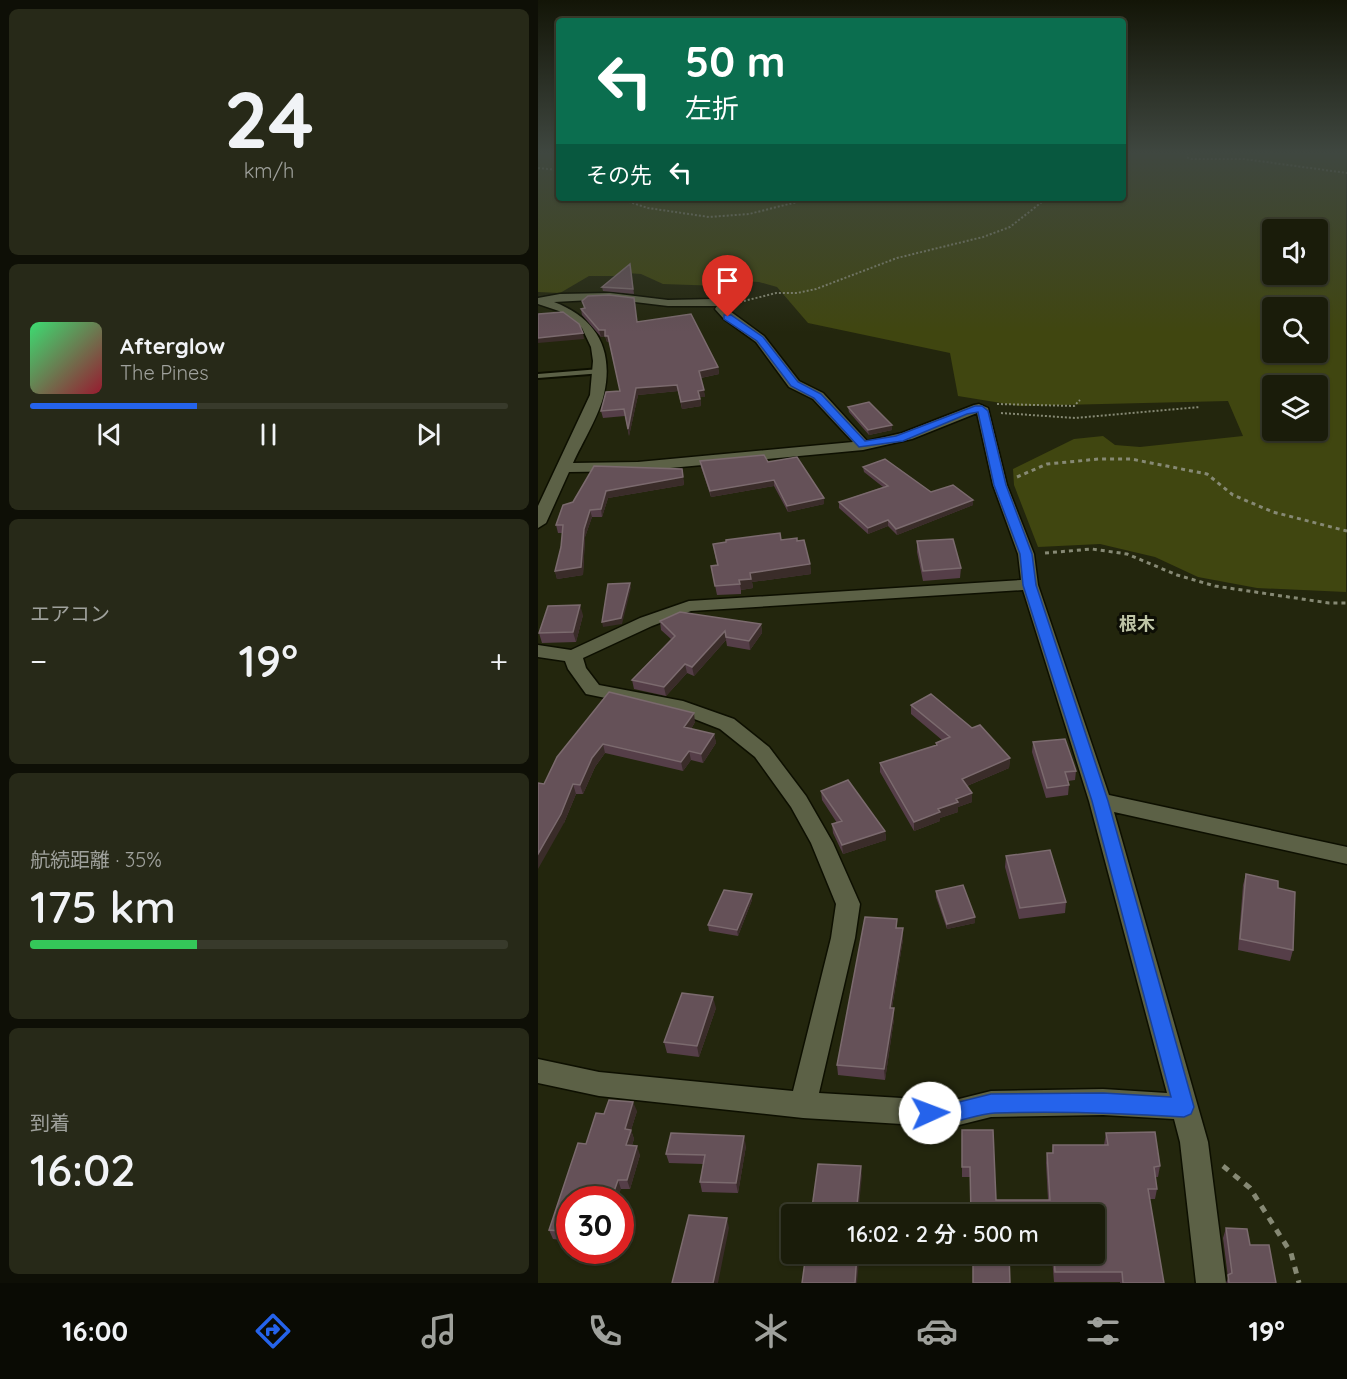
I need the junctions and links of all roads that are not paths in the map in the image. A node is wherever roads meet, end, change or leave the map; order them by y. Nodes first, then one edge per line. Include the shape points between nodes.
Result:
1 (539, 300) edge
2 (600, 371) junction
3 (538, 376) edge
4 (863, 445) junction
5 (564, 467) junction
6 (538, 478) edge
7 (555, 483) junction
8 (538, 523) edge
9 (1030, 585) junction
10 (538, 651) edge
11 (573, 656) junction
12 (1100, 801) junction
13 (1346, 856) edge
14 (538, 1071) edge
15 (803, 1105) junction
16 (1184, 1107) junction
17 (1211, 1283) edge

1 - 2 street via 569,311 591,330 597,343
1 - 4 street via 610,296 724,304 721,309 760,339 794,384 818,396
2 - 3 lane
2 - 5 street via 597,395
4 - 5 street via 622,469
4 - 9 street via 899,438 981,409 1000,485 1026,554
5 - 7 street
6 - 7 street
7 - 8 street
9 - 11 street via 689,606
9 - 12 street
10 - 11 street
11 - 15 street via 577,669 593,690 683,707 727,724 762,752 799,802 822,843 848,904
12 - 13 street
12 - 16 street
14 - 15 street via 599,1084
15 - 16 street via 951,1114 991,1104 1103,1102
16 - 17 street via 1194,1142

